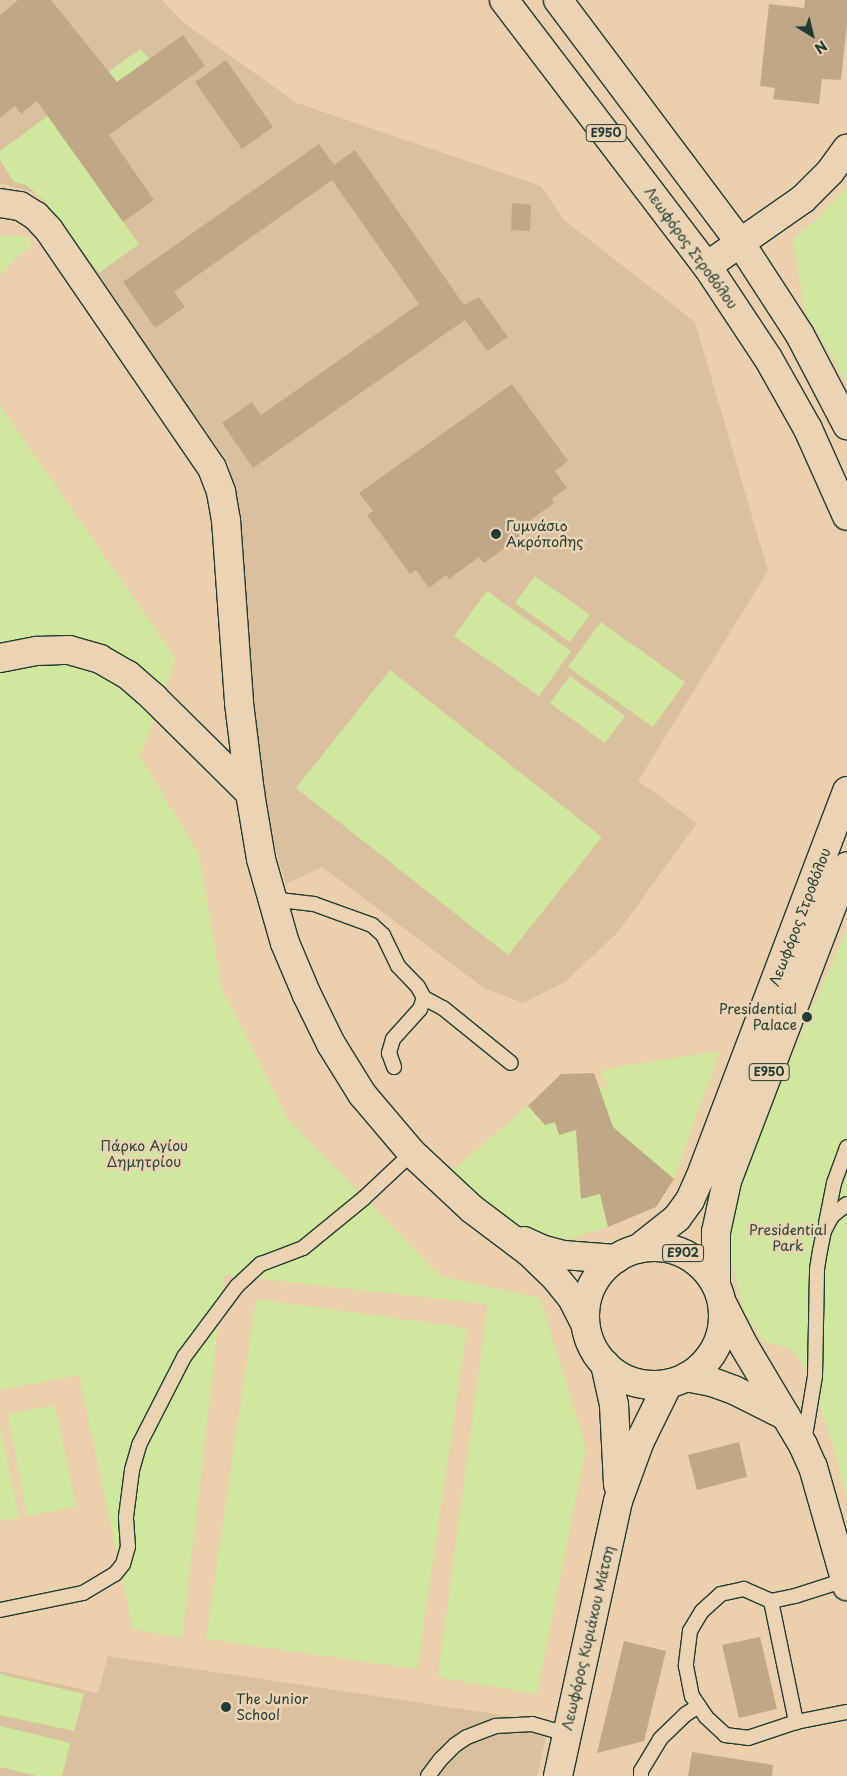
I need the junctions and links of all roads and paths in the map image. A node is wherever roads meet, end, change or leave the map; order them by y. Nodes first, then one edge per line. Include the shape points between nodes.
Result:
1 (504, 0) edge
2 (558, 0) edge
3 (847, 149) edge
4 (0, 203) edge
5 (741, 244) junction
6 (707, 266) junction
7 (847, 425) edge
8 (847, 516) edge
9 (0, 658) edge
10 (847, 791) edge
11 (250, 793) junction
12 (847, 866) edge
13 (271, 899) junction
14 (424, 998) junction
15 (511, 1063) dead end
16 (394, 1068) dead end
17 (847, 1147) edge
18 (412, 1153) junction
19 (847, 1204) edge
20 (493, 1225) junction
21 (824, 1232) junction
22 (627, 1254) junction
23 (719, 1294) junction
24 (585, 1324) junction
25 (605, 1364) junction
26 (677, 1380) junction
27 (786, 1416) junction
28 (803, 1445) junction
29 (618, 1501) junction
30 (846, 1583) edge
31 (771, 1601) junction
32 (0, 1610) edge
33 (699, 1706) junction
34 (847, 1712) edge
35 (796, 1722) junction
36 (566, 1734) junction
37 (428, 1776) edge
38 (558, 1776) edge
39 (641, 1776) edge

1 - 6 main road, Λεωφόρος Στροβόλου / E950
2 - 5 main road, E950
3 - 5 main road via 803,199
4 - 11 main road via 20,206 49,230 212,468 226,520 233,635
5 - 6 main road
5 - 7 main road, E950 via 800,335
6 - 8 main road, Λεωφόρος Στροβόλου / E950 via 768,358 808,429
9 - 11 main road via 37,651 69,650 100,659 128,675 148,692
10 - 22 main road, Λεωφόρος Στροβόλου / E950 via 690,1200 677,1218
11 - 13 main road
12 - 23 main road, Λεωφόρος Στροβόλου / E950 via 727,1181 716,1232
13 - 14 lane via 314,904 372,925 383,935 398,966
13 - 18 main road via 307,995 342,1064 362,1094
14 - 15 lane via 444,1008
14 - 16 lane via 420,1009 393,1038 389,1053
17 - 21 lane via 834,1183
18 - 20 main road via 472,1210
18 - 32 lane via 303,1248 262,1264 237,1286 184,1357 139,1445 126,1517 128,1547 123,1564 114,1574 83,1593
19 - 21 lane via 832,1216
20 - 22 main road via 541,1249 563,1255
20 - 24 main road via 555,1277 572,1298
21 - 28 lane via 817,1269 814,1376
22 - 23 main road, E902 via 664,1248 689,1256 709,1273
22 - 24 main road via 602,1271 592,1287 587,1298
23 - 26 main road via 722,1329 718,1344 710,1357
23 - 27 main road, E950
24 - 25 main road via 591,1344
25 - 26 main road via 640,1384
25 - 29 main road, Λεωφόρος Κυριάκου Μάτση via 614,1406
26 - 27 main road via 712,1382
26 - 29 main road, Λεωφόρος Κυριάκου Μάτση via 640,1441
27 - 28 main road, E950
28 - 30 main road, E950 via 821,1490
29 - 36 main road, Λεωφόρος Κυριάκου Μάτση
30 - 31 lane
31 - 33 lane via 744,1589 721,1594 702,1611 690,1631 686,1666 692,1696
31 - 35 lane
33 - 35 lane via 725,1736 748,1738
33 - 39 lane via 660,1739
34 - 35 lane
36 - 37 lane via 532,1724 496,1726 455,1746
36 - 38 main road, Λεωφόρος Κυριάκου Μάτση

